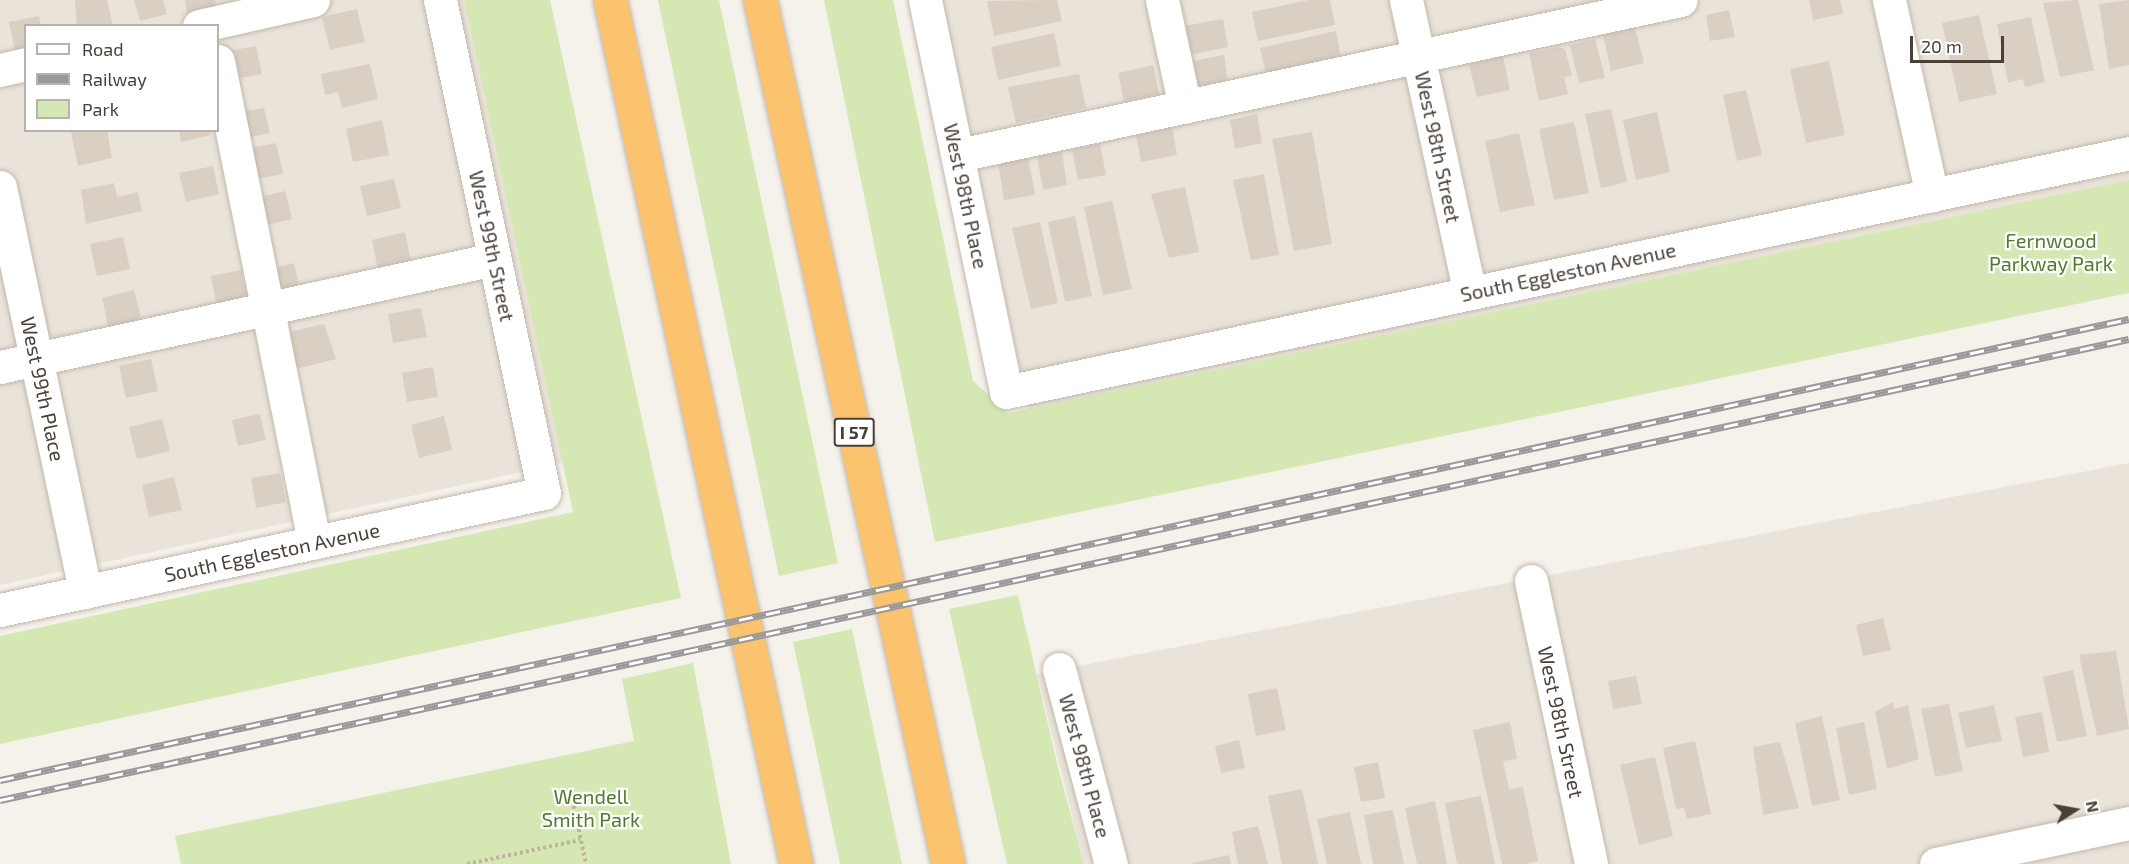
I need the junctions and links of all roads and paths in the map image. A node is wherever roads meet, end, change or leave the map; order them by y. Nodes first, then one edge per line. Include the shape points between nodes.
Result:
1 (313, 0) edge
2 (440, 0) edge
3 (610, 0) edge
4 (760, 0) edge
5 (925, 0) edge
6 (1162, 0) edge
7 (1406, 0) edge
8 (1682, 0) edge
9 (1889, 0) edge
10 (1649, 3) edge
11 (210, 24) edge
12 (1419, 57) junction
13 (24, 64) edge
14 (219, 66) edge
15 (0, 70) edge
16 (1185, 107) junction
17 (2129, 153) edge
18 (959, 155) junction
19 (0, 187) edge
20 (1932, 195) junction
21 (494, 259) junction
22 (1470, 293) junction
23 (267, 309) junction
24 (36, 359) junction
25 (0, 366) edge
26 (1006, 392) joint
27 (544, 493) joint
28 (315, 543) junction
29 (1531, 581) dead end
30 (85, 592) junction
31 (0, 610) edge
32 (1059, 669) dead end
33 (570, 788) dead end
34 (2129, 823) edge
35 (581, 840) junction
36 (467, 864) edge
37 (586, 864) edge
38 (796, 864) edge
39 (948, 864) edge
40 (1111, 864) edge
41 (1591, 864) edge
42 (1936, 864) edge

1 - 11 street
2 - 21 street, West 99th Street
3 - 38 highway
4 - 39 highway, I 57
5 - 18 street, West 98th Place
6 - 16 street
7 - 12 street, West 98th Street
8 - 10 street
9 - 20 street
10 - 12 street
12 - 16 street
12 - 22 street, West 98th Street
13 - 15 street
14 - 23 street
16 - 18 street
17 - 20 street, South Eggleston Avenue
18 - 26 street, West 98th Place
19 - 24 street, West 99th Place
20 - 22 street, South Eggleston Avenue
21 - 23 street
21 - 27 street, West 99th Street
22 - 26 street, South Eggleston Avenue
23 - 24 street
23 - 28 street
24 - 25 street
24 - 30 street, West 99th Place
27 - 28 street, South Eggleston Avenue
28 - 30 street, South Eggleston Avenue
29 - 41 street, West 98th Street
30 - 31 street, South Eggleston Avenue
32 - 40 street, West 98th Place
33 - 35 path
34 - 42 street
35 - 36 path
35 - 37 path

